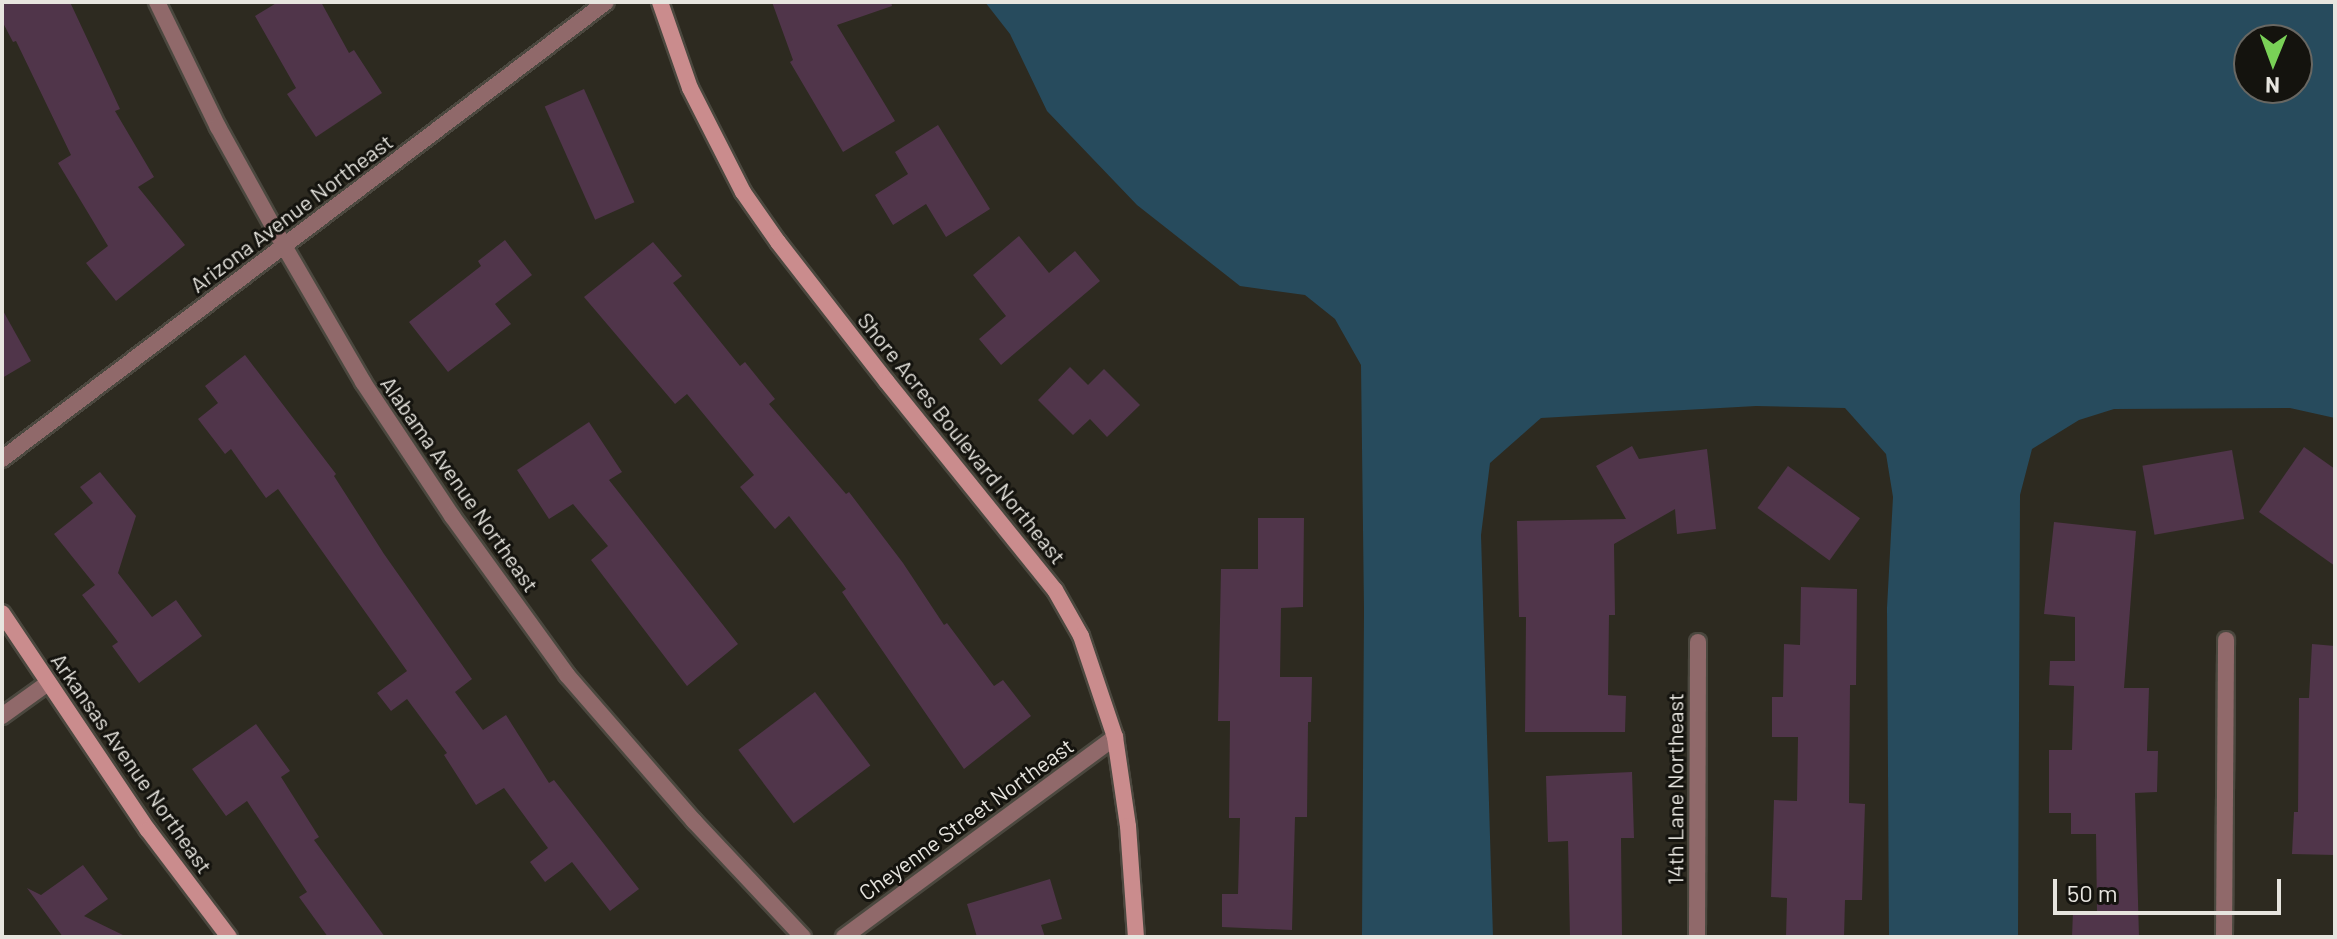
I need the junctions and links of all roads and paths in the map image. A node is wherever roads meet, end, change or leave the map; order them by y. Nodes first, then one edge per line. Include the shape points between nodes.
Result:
1 (157, 2) edge
2 (606, 2) edge
3 (660, 2) edge
4 (284, 246) junction
5 (2, 459) edge
6 (2, 613) edge
7 (2226, 640) dead end
8 (1698, 642) dead end
9 (48, 683) junction
10 (2, 716) edge
11 (1115, 737) junction
12 (229, 937) edge
13 (803, 937) edge
14 (844, 937) edge
15 (1136, 937) edge
16 (1697, 937) edge
17 (2224, 937) edge

1 - 4 street, Alabama Avenue Northeast
2 - 4 street, Arizona Avenue Northeast
3 - 11 street, Shore Acres Boulevard Northeast via 690,88 743,192 1055,590 1081,636
4 - 5 street, Arizona Avenue Northeast
4 - 13 street, Alabama Avenue Northeast via 371,394 567,675
6 - 9 street, Arkansas Avenue Northeast
7 - 17 street
8 - 16 street, 14th Lane Northeast
9 - 10 street
9 - 12 street, Arkansas Avenue Northeast
11 - 14 street, Cheyenne Street Northeast
11 - 15 street, Shore Acres Boulevard Northeast

